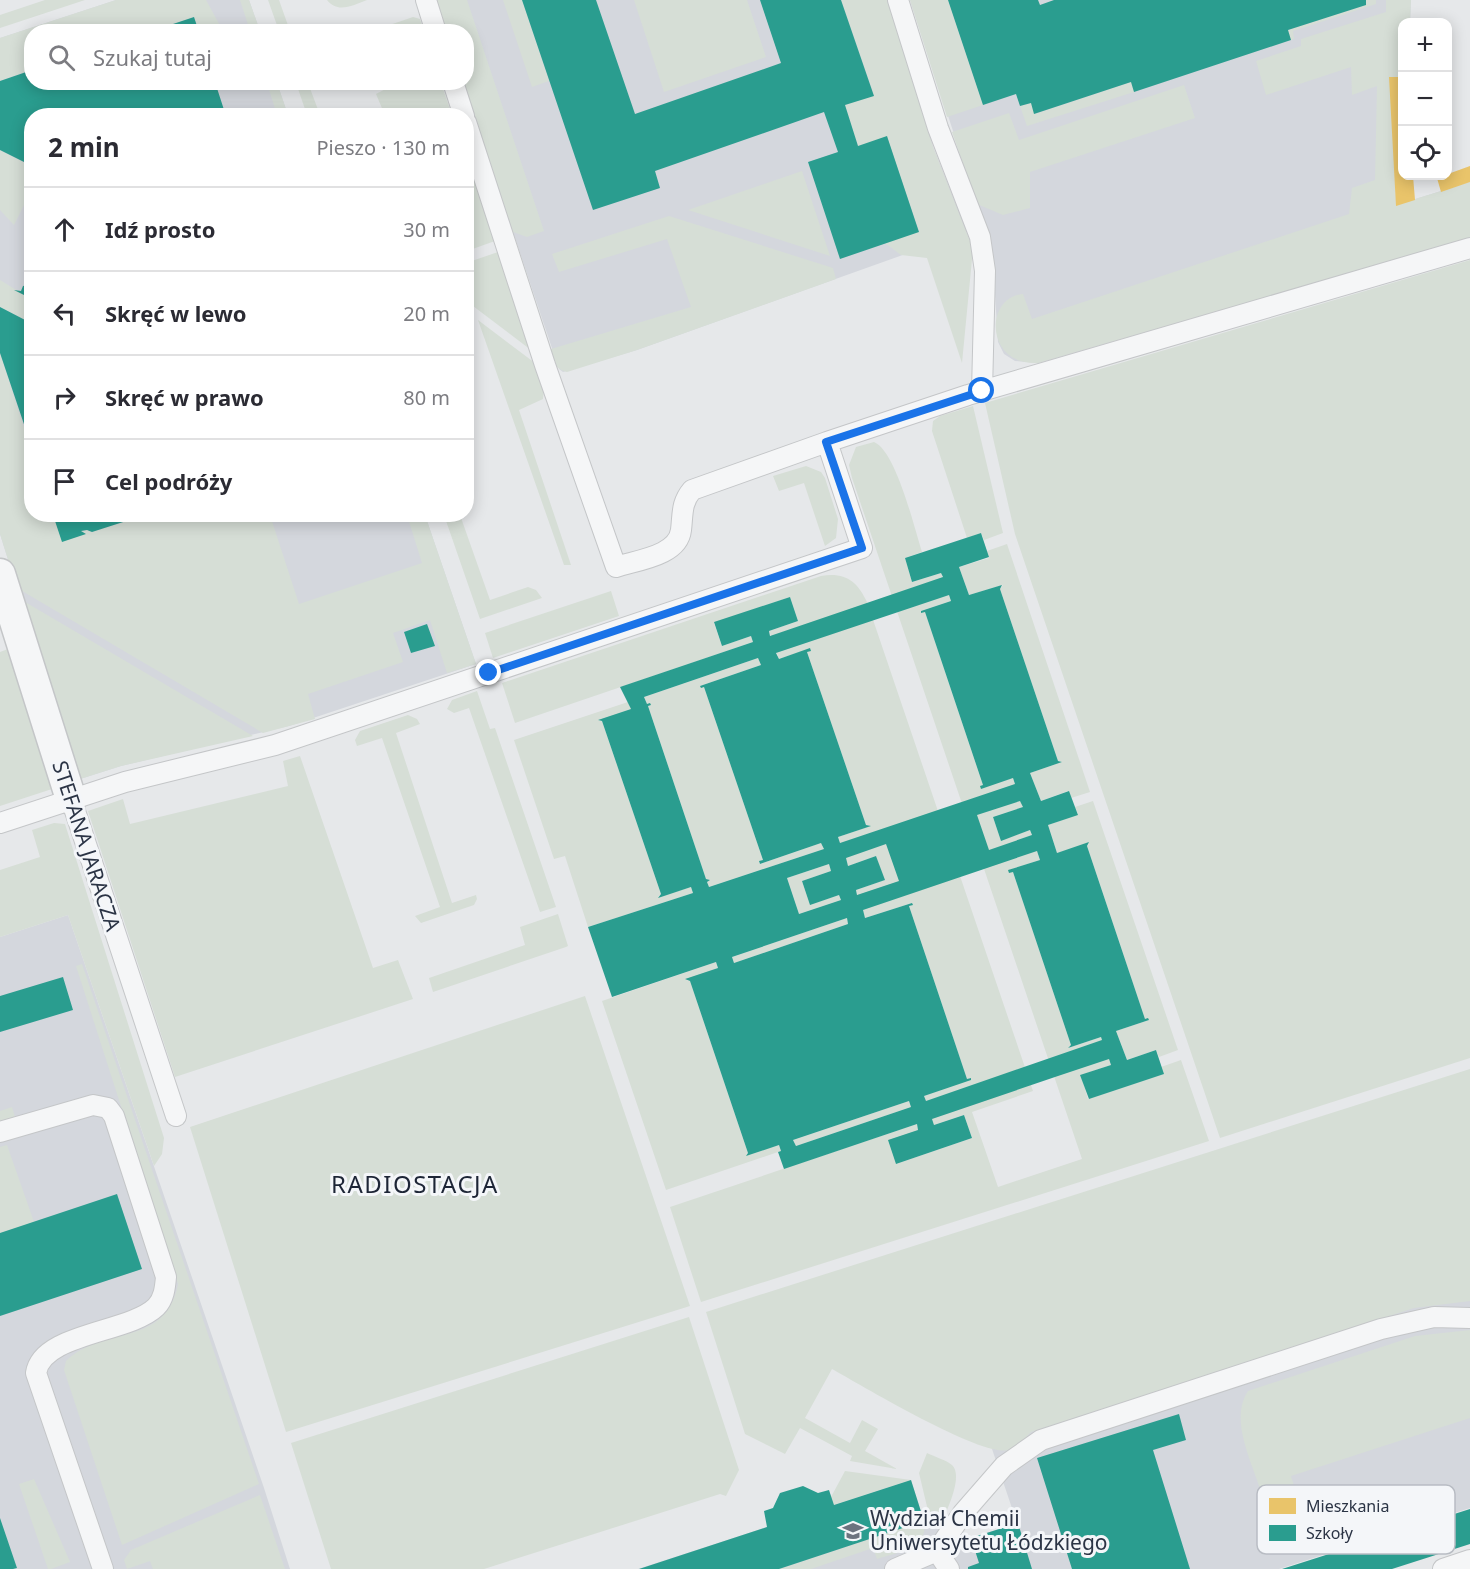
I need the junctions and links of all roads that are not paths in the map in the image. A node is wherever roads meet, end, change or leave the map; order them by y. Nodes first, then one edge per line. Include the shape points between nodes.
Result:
1 (426, 0) edge
2 (898, 0) edge
3 (434, 24) edge
4 (456, 90) edge
5 (461, 108) edge
6 (474, 146) edge
7 (1470, 248) edge
8 (982, 391) junction
9 (826, 442) junction
10 (0, 574) edge
11 (70, 799) junction
12 (0, 823) edge
13 (176, 1116) dead end
14 (0, 1132) edge
15 (1470, 1318) edge
16 (937, 1551) junction
17 (1470, 1560) edge
18 (103, 1569) edge
19 (895, 1569) edge
20 (949, 1569) edge
21 (1443, 1569) edge

1 - 3 lane
2 - 8 lane via 938,128 980,237 985,271
4 - 5 lane
6 - 9 lane via 616,567 672,548 679,540 681,512 692,490
7 - 8 lane
8 - 9 lane
9 - 11 lane via 862,548 275,745
10 - 11 street, STEFANA JARACZA
11 - 12 lane
11 - 13 lane, STEFANA JARACZA
14 - 18 lane via 93,1105 108,1108 114,1116 166,1277 157,1306 144,1316 58,1347 44,1356 36,1373
15 - 16 lane via 1434,1317 1381,1329 1041,1440 1004,1466 963,1513
16 - 19 lane
16 - 20 lane
17 - 21 lane

